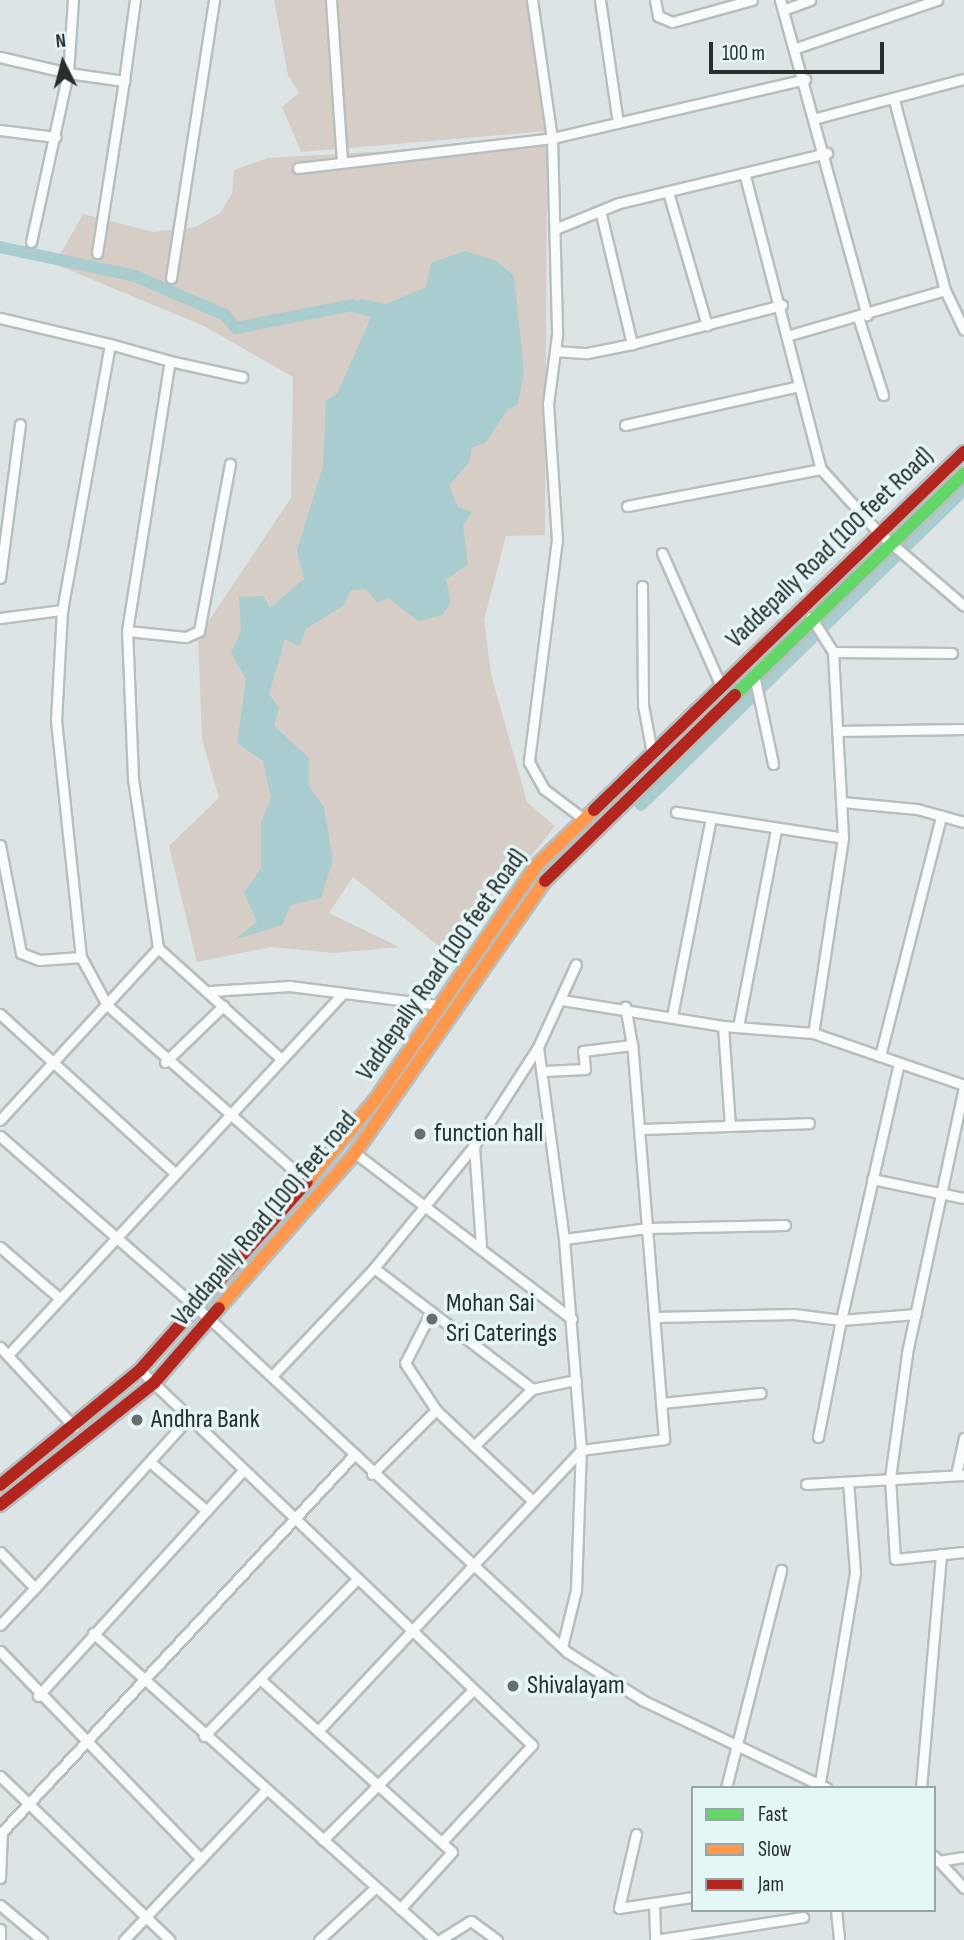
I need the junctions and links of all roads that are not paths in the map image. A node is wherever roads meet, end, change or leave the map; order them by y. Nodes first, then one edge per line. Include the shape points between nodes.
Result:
1 (73, 0) edge
2 (135, 0) edge
3 (214, 0) edge
4 (331, 0) edge
5 (532, 0) edge
6 (600, 0) edge
7 (655, 0) edge
8 (752, 0) edge
9 (780, 0) edge
10 (810, 0) edge
11 (937, 0) edge
12 (783, 10) junction
13 (796, 48) junction
14 (0, 57) edge
15 (68, 73) junction
16 (805, 79) junction
17 (964, 79) edge
18 (124, 81) junction
19 (894, 100) junction
20 (817, 118) junction
21 (618, 122) junction
22 (0, 131) edge
23 (56, 137) junction
24 (552, 138) junction
25 (827, 153) junction
26 (341, 162) junction
27 (298, 168) dead end
28 (745, 176) junction
29 (668, 192) junction
30 (601, 214) junction
31 (555, 229) junction
32 (31, 242) dead end
33 (97, 253) dead end
34 (171, 278) dead end
35 (945, 290) junction
36 (782, 305) junction
37 (862, 316) junction
38 (0, 317) edge
39 (707, 325) junction
40 (962, 325) edge
41 (790, 335) junction
42 (110, 344) junction
43 (632, 344) junction
44 (555, 351) junction
45 (170, 361) junction
46 (242, 377) dead end
47 (799, 386) junction
48 (883, 395) dead end
49 (20, 424) dead end
50 (625, 425) dead end
51 (964, 452) edge
52 (230, 464) dead end
53 (821, 469) junction
54 (964, 474) edge
55 (627, 506) dead end
56 (878, 532) junction
57 (892, 545) junction
58 (662, 552) dead end
59 (0, 578) edge
60 (642, 586) dead end
61 (964, 606) edge
62 (62, 610) junction
63 (0, 618) edge
64 (815, 622) junction
65 (127, 631) junction
66 (833, 652) junction
67 (952, 653) dead end
68 (720, 686) junction
69 (757, 686) junction
70 (964, 729) edge
71 (838, 731) junction
72 (652, 753) junction
73 (774, 764) dead end
74 (842, 802) junction
75 (676, 812) dead end
76 (941, 816) junction
77 (711, 818) junction
78 (585, 820) junction
79 (964, 822) edge
80 (776, 829) junction
81 (843, 838) junction
82 (0, 845) edge
83 (158, 948) junction
84 (81, 957) junction
85 (576, 964) dead end
86 (210, 991) junction
87 (341, 995) junction
88 (562, 1000) junction
89 (107, 1005) junction
90 (439, 1005) junction
91 (223, 1006) junction
92 (625, 1007) junction
93 (0, 1014) edge
94 (672, 1016) junction
95 (723, 1026) junction
96 (738, 1027) junction
97 (813, 1033) junction
98 (632, 1045) junction
99 (538, 1046) junction
100 (880, 1056) junction
101 (280, 1058) junction
102 (165, 1062) junction
103 (899, 1063) junction
104 (52, 1066) junction
105 (544, 1071) junction
106 (964, 1086) edge
107 (226, 1115) junction
108 (0, 1120) edge
109 (809, 1123) dead end
110 (730, 1126) junction
111 (640, 1129) junction
112 (0, 1136) edge
113 (474, 1146) junction
114 (355, 1153) junction
115 (175, 1173) junction
116 (872, 1179) junction
117 (307, 1183) junction
118 (945, 1194) junction
119 (964, 1198) edge
120 (423, 1201) junction
121 (786, 1225) dead end
122 (648, 1228) junction
123 (564, 1239) junction
124 (116, 1240) junction
125 (0, 1247) edge
126 (481, 1247) junction
127 (374, 1268) junction
128 (59, 1298) junction
129 (199, 1310) junction
130 (431, 1312) junction
131 (916, 1314) junction
132 (655, 1317) junction
133 (572, 1318) junction
134 (211, 1320) junction
135 (841, 1320) junction
136 (0, 1347) edge
137 (8, 1355) junction
138 (140, 1370) junction
139 (272, 1376) junction
140 (576, 1380) junction
141 (154, 1382) junction
142 (532, 1389) junction
143 (761, 1393) dead end
144 (661, 1402) junction
145 (436, 1410) junction
146 (187, 1420) junction
147 (74, 1427) junction
148 (818, 1437) dead end
149 (964, 1438) edge
150 (474, 1446) junction
151 (581, 1450) junction
152 (353, 1457) junction
153 (149, 1462) junction
154 (243, 1471) junction
155 (372, 1474) junction
156 (960, 1475) edge
157 (890, 1478) junction
158 (848, 1482) junction
159 (806, 1484) dead end
160 (0, 1485) edge
161 (533, 1500) junction
162 (0, 1505) edge
163 (207, 1511) junction
164 (295, 1522) junction
165 (0, 1552) edge
166 (964, 1552) edge
167 (941, 1554) junction
168 (474, 1568) junction
169 (781, 1570) dead end
170 (356, 1580) junction
171 (36, 1588) junction
172 (0, 1625) edge
173 (93, 1633) junction
174 (414, 1634) junction
175 (562, 1647) junction
176 (0, 1651) edge
177 (260, 1679) junction
178 (145, 1681) junction
179 (471, 1692) junction
180 (38, 1696) junction
181 (320, 1729) junction
182 (204, 1737) junction
183 (88, 1745) junction
184 (737, 1746) junction
185 (0, 1776) edge
186 (382, 1783) junction
187 (727, 1786) edge
188 (819, 1786) edge
189 (821, 1786) edge
190 (920, 1786) edge
191 (266, 1790) junction
192 (30, 1808) junction
193 (1, 1832) edge
194 (636, 1834) dead end
195 (323, 1840) junction
196 (442, 1842) junction
197 (964, 1857) edge
198 (201, 1858) junction
199 (936, 1859) edge
200 (0, 1878) edge
201 (375, 1888) junction
202 (964, 1888) edge
203 (691, 1897) edge
204 (654, 1903) junction
205 (0, 1905) edge
206 (400, 1909) junction
207 (836, 1912) edge
208 (146, 1917) junction
209 (803, 1917) dead end
210 (0, 1929) edge
211 (682, 1938) edge
212 (0, 1940) edge
213 (42, 1940) edge
214 (124, 1940) edge
215 (170, 1940) edge
216 (318, 1940) edge
217 (438, 1940) edge
218 (497, 1940) edge
219 (655, 1940) edge
220 (839, 1940) edge

1 - 15 street
2 - 18 street
3 - 34 street
4 - 26 street
5 - 24 street
6 - 21 street
7 - 8 street via 657,16 667,22
9 - 12 street
10 - 12 street
11 - 13 street
12 - 13 street
13 - 16 street
14 - 15 street
15 - 18 street
15 - 23 street
16 - 20 street
16 - 21 street
17 - 19 street
18 - 33 street
19 - 20 street
19 - 35 street
20 - 25 street
21 - 24 street
22 - 23 street
23 - 32 street
24 - 26 street
24 - 31 street
25 - 28 street
25 - 37 street
26 - 27 street
28 - 29 street
28 - 36 street
29 - 30 street via 608,206
29 - 39 street
30 - 31 street
30 - 43 street
31 - 44 street
35 - 37 street
35 - 40 street
36 - 39 street
36 - 41 street
37 - 41 street
37 - 48 street
38 - 42 street
39 - 43 street
41 - 47 street
42 - 45 street
42 - 62 street
43 - 44 street via 587,353
44 - 78 street via 548,404 555,584 529,762 544,789
45 - 46 street
45 - 65 street
47 - 50 street
47 - 53 street
49 - 59 street
51 - 56 main road, Vaddepally Road (100 feet Road)
52 - 65 street via 199,631 186,637
53 - 55 street
53 - 56 street
54 - 57 main road, Vaddapally Road (100) feet road
56 - 57 street
56 - 68 main road, Vaddepally Road (100 feet Road)
57 - 61 street
57 - 64 main road, Vaddapally Road (100) feet road
58 - 68 street
60 - 72 street via 643,705
62 - 63 street
62 - 84 street via 56,727
64 - 66 street
64 - 69 main road, Vaddapally Road (100) feet road
65 - 83 street via 133,778
66 - 67 street
66 - 71 street
68 - 72 main road, Vaddepally Road (100 feet Road)
69 - 73 street
69 - 114 main road, Vaddapally Road (100) feet road via 548,877
70 - 71 street
71 - 74 street
72 - 78 main road, Vaddepally Road (100 feet Road)
74 - 76 street
74 - 81 street
75 - 77 street
76 - 79 street
76 - 100 street
77 - 80 street
77 - 94 street
78 - 90 main road, Vaddepally Road (100 feet Road) via 536,866
80 - 81 street
80 - 96 street
81 - 97 street
82 - 84 street via 21,953 39,960
83 - 86 street
83 - 89 street
84 - 89 street
85 - 88 street
86 - 87 street via 290,986
86 - 91 street
87 - 90 street
87 - 101 street
88 - 92 street
88 - 99 street
89 - 102 street
89 - 104 street
90 - 117 main road, Vaddepally Road (100 feet Road) via 376,1099
91 - 101 street
91 - 102 street
92 - 94 street
92 - 98 street
93 - 104 street
94 - 95 street
95 - 96 street
95 - 110 street
96 - 97 street
97 - 100 street
98 - 105 street via 583,1051 585,1069
98 - 111 street
99 - 105 street
99 - 113 street
100 - 103 street
101 - 107 street
102 - 107 street
103 - 106 street
103 - 116 street
104 - 108 street
104 - 115 street
105 - 123 street
106 - 118 street
107 - 115 street
107 - 117 street
109 - 110 street
110 - 111 street
111 - 122 street
112 - 124 street
113 - 120 street
113 - 126 street
114 - 120 street
114 - 134 main road, Vaddapally Road (100) feet road
115 - 124 street
116 - 118 street
116 - 135 street
117 - 129 main road, Vaddepally Road (100 feet Road)
118 - 119 street
118 - 131 street
120 - 126 street
120 - 127 street
121 - 122 street
122 - 123 street
122 - 132 street
123 - 133 street
124 - 128 street
124 - 129 street
125 - 128 street
126 - 133 street
127 - 130 street
127 - 139 street
128 - 137 street
129 - 134 street
129 - 138 main road, Vaddepally Road (100 feet Road)
130 - 142 street
130 - 145 street via 405,1363
131 - 135 street
131 - 157 street
132 - 135 street via 794,1314
132 - 144 street
133 - 140 street
134 - 139 street
134 - 141 main road, Vaddapally Road (100) feet road
135 - 148 street
136 - 137 street
137 - 147 street
138 - 141 street
138 - 147 main road, Vaddepally Road (100 feet Road)
139 - 152 street
140 - 142 street
140 - 151 street
141 - 146 street
141 - 162 main road, Vaddapally Road (100) feet road
142 - 150 street
143 - 144 street
144 - 151 street via 664,1439
145 - 150 street
145 - 155 street
146 - 153 street
146 - 154 street
147 - 160 main road, Vaddepally Road (100 feet Road)
149 - 156 street
150 - 161 street
151 - 161 street
151 - 175 street via 576,1590
152 - 155 street
152 - 164 street
153 - 163 street
153 - 171 street
154 - 163 street
154 - 164 street
155 - 168 street
156 - 157 street
157 - 158 street
157 - 167 street via 895,1559
158 - 159 street
158 - 189 street via 855,1572
161 - 168 street
163 - 173 street
164 - 170 street
164 - 178 street
165 - 171 street
166 - 167 street
167 - 190 street
168 - 174 street
168 - 175 street
169 - 184 street
170 - 174 street
170 - 177 street
171 - 172 street
173 - 178 street
173 - 180 street
174 - 179 street
174 - 181 street
175 - 184 street via 644,1701
176 - 180 street
177 - 181 street
177 - 182 street
178 - 182 street
178 - 183 street
179 - 186 street
179 - 196 street via 532,1745
180 - 183 street
181 - 186 street
182 - 191 street
183 - 192 street
183 - 198 street
184 - 187 street
184 - 188 street
185 - 192 street
186 - 195 street
186 - 196 street
191 - 195 street
191 - 198 street
192 - 193 street
192 - 208 street
193 - 200 street
194 - 204 street via 619,1909
195 - 201 street
196 - 206 street via 452,1852
197 - 199 street
198 - 208 street
199 - 202 street
201 - 206 street
201 - 216 street
203 - 204 street
204 - 219 street
205 - 213 street
206 - 217 street
207 - 220 street
208 - 214 street
208 - 215 street
209 - 211 street
210 - 212 street
211 - 219 street
217 - 218 street via 471,1921

